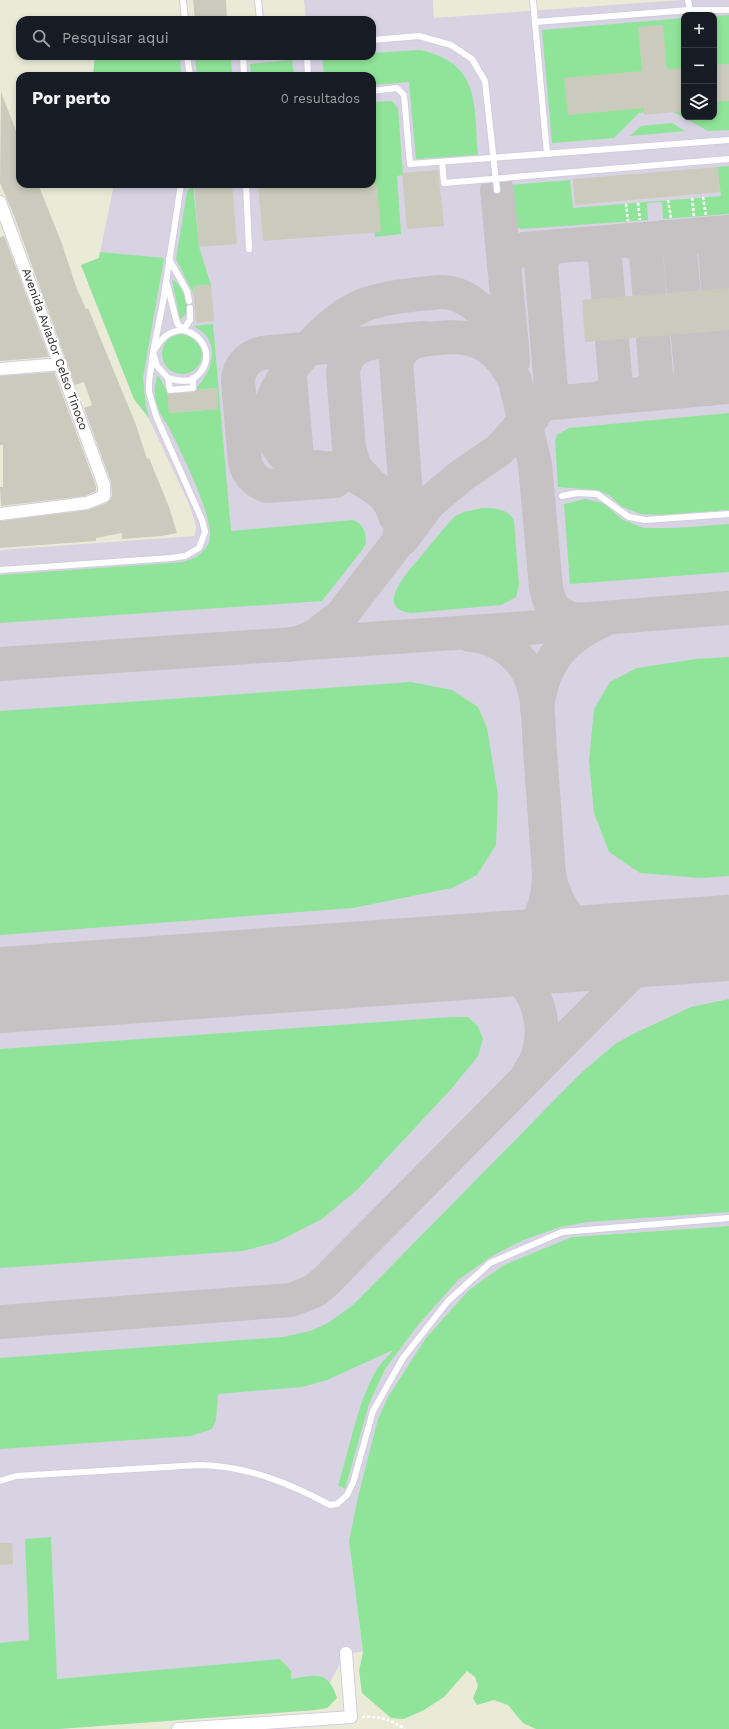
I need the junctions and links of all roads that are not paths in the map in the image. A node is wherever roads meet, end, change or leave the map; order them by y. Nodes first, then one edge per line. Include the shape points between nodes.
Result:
1 (183, 0) edge
2 (258, 0) edge
3 (533, 0) edge
4 (688, 0) edge
5 (690, 10) junction
6 (729, 10) edge
7 (184, 16) edge
8 (260, 16) edge
9 (535, 22) junction
10 (376, 40) edge
11 (188, 60) edge
12 (243, 60) edge
13 (307, 60) edge
14 (189, 72) edge
15 (244, 72) edge
16 (308, 72) edge
17 (376, 91) edge
18 (729, 140) edge
19 (547, 154) junction
20 (494, 158) junction
21 (729, 159) edge
22 (442, 162) junction
23 (496, 178) junction
24 (180, 188) edge
25 (246, 188) edge
26 (497, 190) dead end
27 (0, 202) edge
28 (4, 220) edge
29 (249, 248) dead end
30 (169, 259) junction
31 (166, 281) junction
32 (189, 301) dead end
33 (190, 308) dead end
34 (183, 330) junction
35 (153, 352) junction
36 (61, 364) junction
37 (0, 370) edge
38 (168, 378) junction
39 (193, 378) junction
40 (562, 496) dead end
41 (0, 514) edge
42 (729, 514) edge
43 (0, 570) edge
44 (729, 1218) edge
45 (0, 1480) edge
46 (346, 1653) dead end
47 (178, 1729) edge

1 - 7 lane
2 - 8 lane
3 - 9 lane
4 - 5 lane
5 - 6 lane
5 - 9 lane
9 - 19 lane
10 - 20 lane via 419,36 451,46 472,59 485,81
11 - 14 lane
12 - 15 lane
13 - 16 lane
17 - 22 lane via 397,88 404,95 410,164
18 - 19 lane
19 - 20 lane
20 - 22 lane
20 - 23 lane
21 - 23 lane
22 - 23 lane via 444,183
23 - 26 lane
24 - 30 lane
25 - 29 lane
27 - 28 street, Avenida Aviador Celso Tinoco
28 - 36 street, Avenida Aviador Celso Tinoco
30 - 31 lane
30 - 32 lane via 187,291
31 - 34 lane via 177,323
31 - 35 lane
33 - 34 lane via 190,320
34 - 35 lane via 166,335
34 - 39 lane via 197,336 204,344 207,355 202,370
35 - 38 lane via 157,366
35 - 43 lane via 149,392 156,416 202,520 205,532 199,548 185,556 171,558
36 - 37 street
36 - 41 street, Avenida Aviador Celso Tinoco via 104,485 104,496 87,503
38 - 39 lane
38 - 39 lane via 170,390 193,388
40 - 42 lane via 577,493 597,494 629,517 645,520
44 - 45 lane via 562,1232 490,1263 448,1301 403,1358 373,1411 353,1483 347,1495 337,1504 330,1505 270,1477 220,1465 16,1476
46 - 47 street via 351,1717

